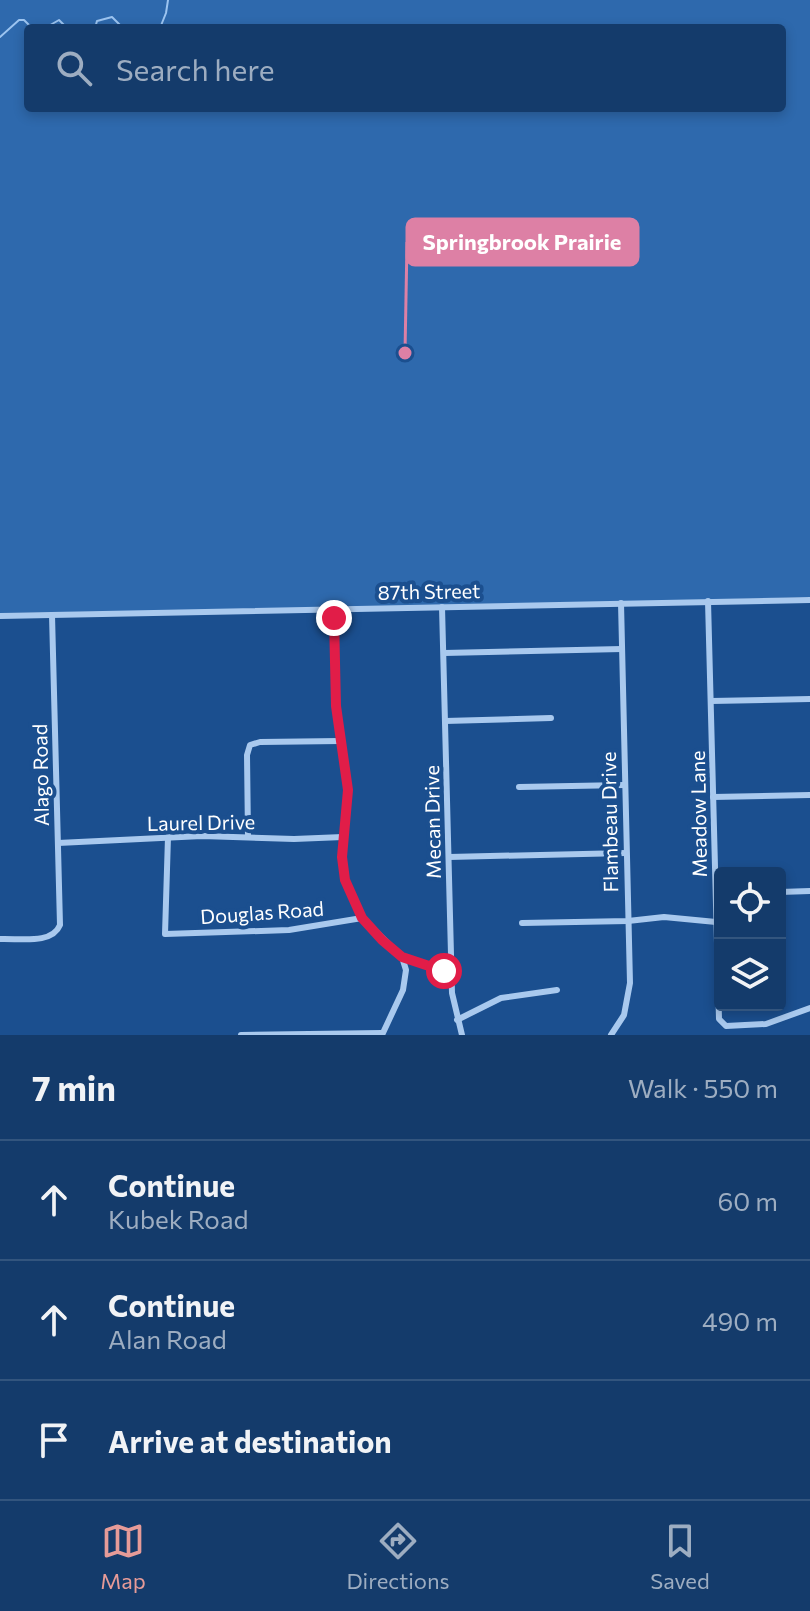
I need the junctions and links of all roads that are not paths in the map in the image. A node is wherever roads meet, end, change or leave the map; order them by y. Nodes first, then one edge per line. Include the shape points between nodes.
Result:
1 (810, 600) edge
2 (708, 601) junction
3 (621, 603) junction
4 (442, 607) junction
5 (334, 609) junction
6 (52, 615) junction
7 (0, 616) edge
8 (622, 649) junction
9 (444, 653) junction
10 (810, 699) edge
11 (711, 701) junction
12 (551, 718) dead end
13 (445, 721) junction
14 (340, 741) junction
15 (624, 785) junction
16 (519, 787) dead end
17 (810, 795) edge
18 (713, 797) junction
19 (248, 836) junction
20 (168, 837) junction
21 (343, 837) junction
22 (58, 843) junction
23 (626, 853) junction
24 (449, 857) junction
25 (717, 867) edge
26 (810, 891) edge
27 (786, 892) edge
28 (362, 918) junction
29 (628, 921) junction
30 (714, 922) edge
31 (522, 923) dead end
32 (0, 939) edge
33 (717, 939) edge
34 (402, 957) junction
35 (451, 973) junction
36 (557, 990) dead end
37 (810, 1008) edge
38 (457, 1020) junction
39 (382, 1034) edge
40 (241, 1035) edge
41 (462, 1035) edge
42 (611, 1035) edge

1 - 2 street, 87th Street
2 - 3 street, 87th Street
2 - 11 street, Meadow Lane
3 - 4 street, 87th Street
3 - 8 street, Flambeau Drive
4 - 5 street, 87th Street
4 - 9 street, Mecan Drive
5 - 6 street, 87th Street
5 - 14 street
6 - 7 street, 87th Street
6 - 22 street, Alago Road
8 - 9 street
8 - 15 street, Flambeau Drive
9 - 13 street, Mecan Drive
10 - 11 street
11 - 18 street, Meadow Lane
12 - 13 street
13 - 24 street, Mecan Drive
14 - 19 street via 250,745
14 - 21 street via 348,790
15 - 16 street
15 - 23 street, Flambeau Drive
17 - 18 street
18 - 25 street, Meadow Lane
19 - 20 street, Laurel Drive
19 - 21 street, Laurel Drive
20 - 22 street, Laurel Drive
20 - 28 street, Douglas Road via 165,934 289,930
21 - 28 street via 345,880
22 - 32 street, Alago Road via 56,933
23 - 24 street
23 - 29 street, Flambeau Drive
24 - 35 street, Mecan Drive
26 - 27 street
28 - 34 street
29 - 30 street via 664,917
29 - 31 street
29 - 42 street, Flambeau Drive via 629,999
33 - 37 street, Meadow Lane via 723,1024 766,1024
34 - 35 street
34 - 39 street via 406,978
35 - 38 street, Mecan Drive
36 - 38 street via 501,998
38 - 41 street, Mecan Drive
39 - 40 street

